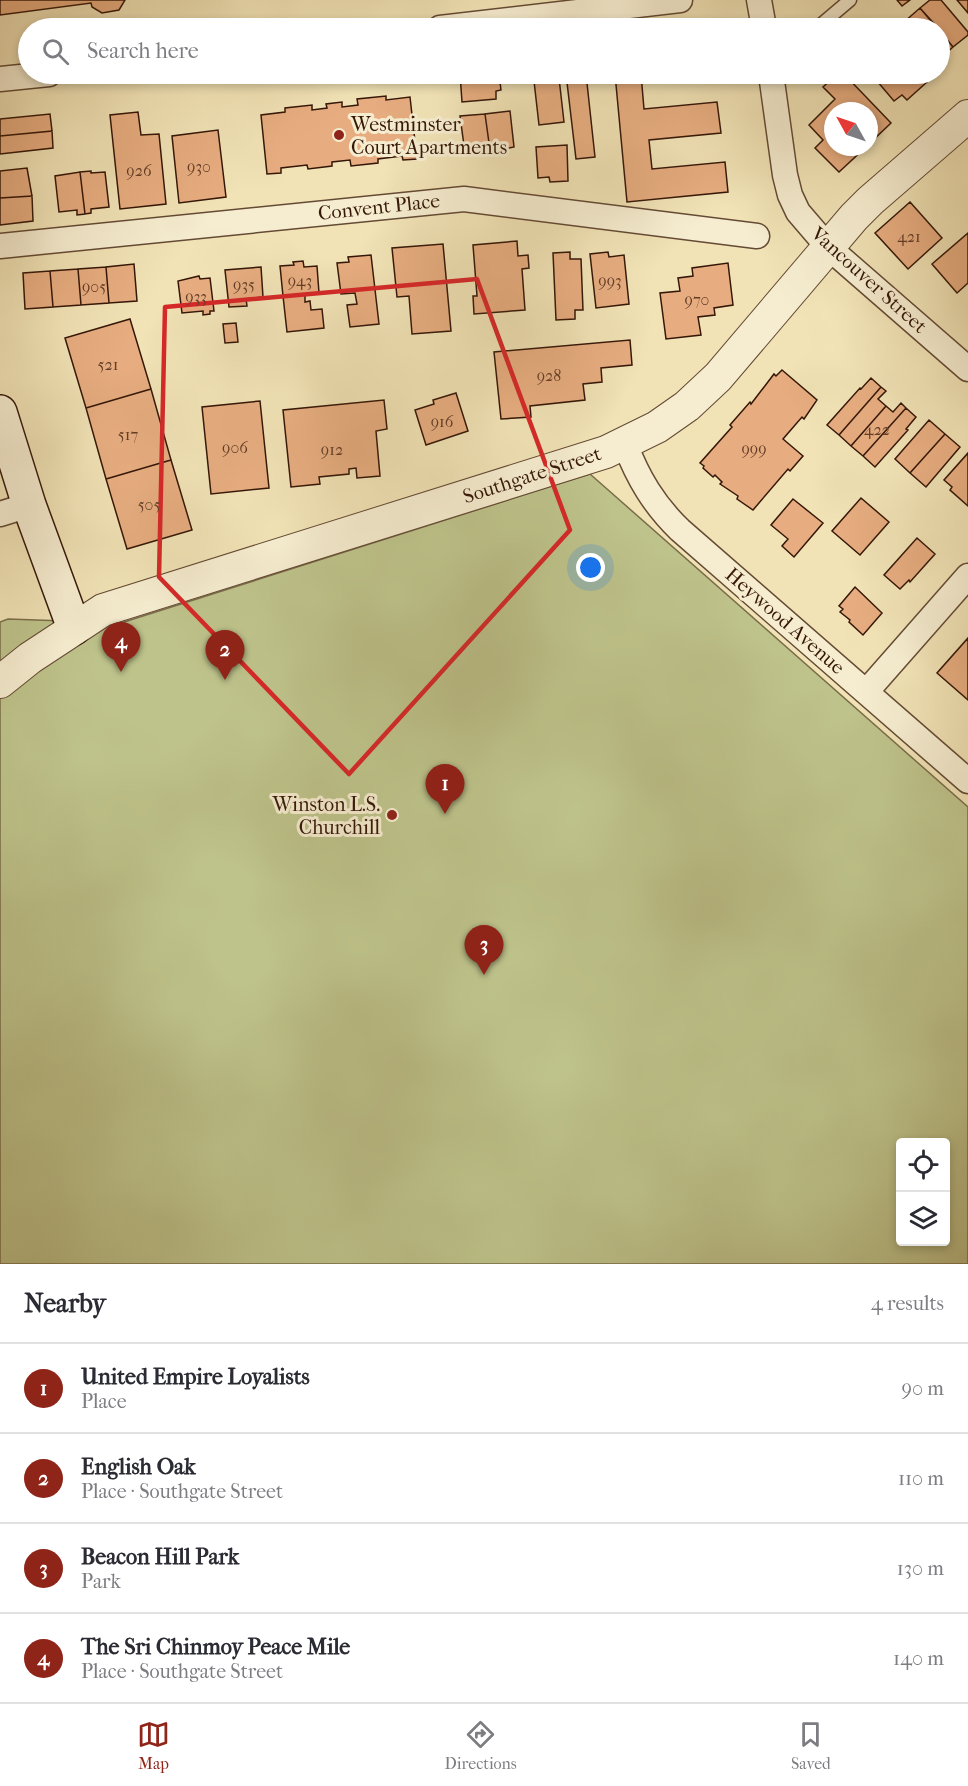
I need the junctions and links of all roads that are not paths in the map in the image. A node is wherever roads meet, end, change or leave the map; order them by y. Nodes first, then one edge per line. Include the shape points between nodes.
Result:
1 (680, 0) edge
2 (759, 0) edge
3 (850, 0) edge
4 (526, 18) edge
5 (762, 18) edge
6 (829, 18) edge
7 (18, 77) edge
8 (0, 79) edge
9 (773, 84) edge
10 (968, 116) edge
11 (758, 236) dead end
12 (0, 246) edge
13 (828, 247) junction
14 (968, 369) edge
15 (0, 412) edge
16 (625, 444) junction
17 (14, 509) edge
18 (968, 576) edge
19 (74, 628) junction
20 (0, 682) edge
21 (866, 692) junction
22 (968, 781) edge

1 - 4 street
2 - 5 street
3 - 6 lane
7 - 8 street
9 - 13 street, Vancouver Street via 790,195 798,212
10 - 13 street, Southgate Street via 870,201
11 - 12 street, Convent Place via 464,199
13 - 14 street, Vancouver Street
13 - 16 street, Southgate Street via 718,377 680,411
15 - 17 main road
16 - 19 street, Southgate Street via 541,474 103,610
16 - 21 street, Heywood Avenue via 641,481 667,517
17 - 19 main road
18 - 21 street
19 - 20 street, Southgate Street
21 - 22 street, Heywood Avenue

